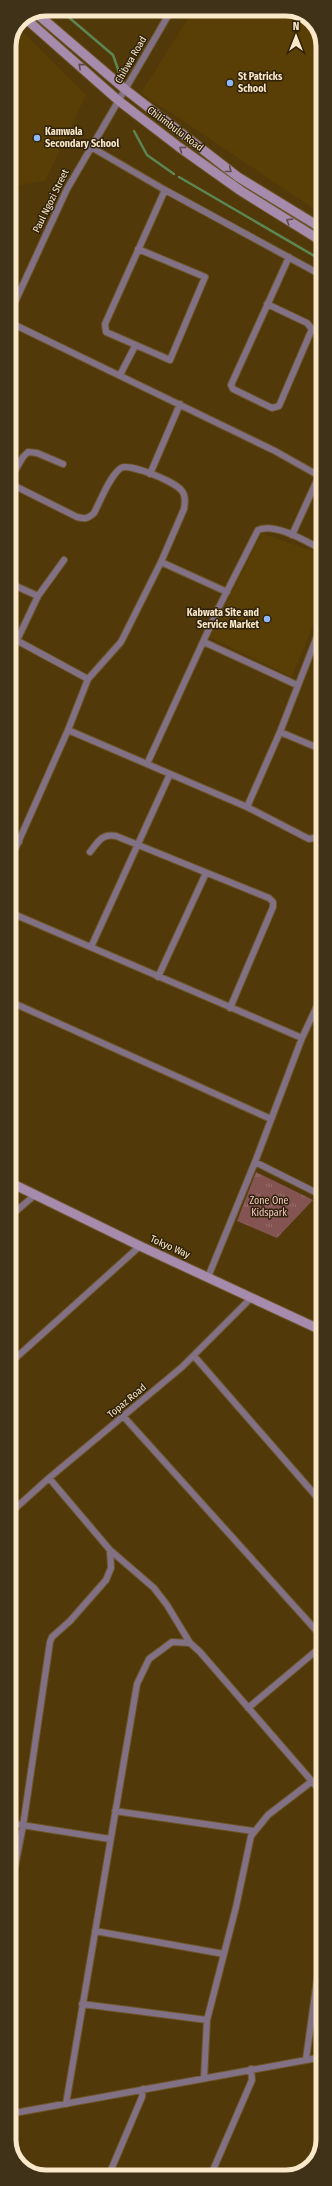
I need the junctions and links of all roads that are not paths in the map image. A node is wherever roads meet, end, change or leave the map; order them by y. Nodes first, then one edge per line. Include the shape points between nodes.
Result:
1 (168, 16) edge
2 (41, 17) edge
3 (29, 21) edge
4 (126, 90) junction
5 (120, 101) junction
6 (91, 147) junction
7 (165, 190) junction
8 (316, 225) edge
9 (316, 238) edge
10 (138, 249) junction
11 (289, 256) junction
12 (316, 272) edge
13 (16, 300) edge
14 (267, 304) junction
15 (16, 325) edge
16 (135, 346) junction
17 (120, 375) junction
18 (180, 404) junction
19 (63, 464) dead end
20 (16, 470) edge
21 (150, 474) junction
22 (316, 474) edge
23 (16, 486) edge
24 (316, 487) edge
25 (292, 535) junction
26 (316, 547) edge
27 (64, 560) dead end
28 (161, 562) junction
29 (16, 586) edge
30 (227, 592) junction
31 (38, 596) junction
32 (316, 638) edge
33 (16, 640) joint
34 (204, 642) junction
35 (88, 679) junction
36 (297, 685) junction
37 (68, 730) junction
38 (280, 732) junction
39 (316, 747) edge
40 (146, 764) junction
41 (170, 774) junction
42 (247, 807) junction
43 (316, 839) edge
44 (16, 841) edge
45 (19, 842) junction
46 (138, 845) junction
47 (16, 848) edge
48 (90, 852) dead end
49 (206, 873) junction
50 (16, 915) edge
51 (91, 947) junction
52 (158, 977) junction
53 (16, 1005) edge
54 (230, 1008) junction
55 (316, 1008) edge
56 (302, 1038) junction
57 (271, 1119) junction
58 (255, 1162) junction
59 (16, 1185) edge
60 (316, 1192) edge
61 (36, 1194) junction
62 (16, 1211) edge
63 (140, 1246) junction
64 (208, 1277) junction
65 (252, 1297) junction
66 (316, 1328) edge
67 (194, 1356) junction
68 (16, 1358) edge
69 (124, 1417) junction
70 (49, 1478) junction
71 (316, 1496) edge
72 (16, 1508) edge
73 (110, 1550) junction
74 (316, 1630) edge
75 (190, 1642) junction
76 (316, 1651) edge
77 (248, 1708) junction
78 (311, 1782) junction
79 (316, 1787) edge
80 (115, 1811) junction
81 (16, 1824) edge
82 (23, 1826) junction
83 (254, 1831) junction
84 (110, 1839) junction
85 (16, 1862) edge
86 (95, 1931) junction
87 (224, 1954) junction
88 (316, 1987) edge
89 (82, 2004) junction
90 (207, 2020) junction
91 (316, 2058) edge
92 (306, 2059) junction
93 (252, 2069) junction
94 (204, 2078) junction
95 (143, 2089) junction
96 (66, 2104) junction
97 (16, 2113) edge
98 (111, 2170) edge
99 (213, 2170) edge

1 - 4 street, Chibwa Road
2 - 4 main road, Chilimbulu Road
5 -> 3 main road, Chilimbulu Road
4 - 5 street, Chibwa Road
4 -> 8 main road, Chilimbulu Road via 238,177
5 - 6 street, Paul Ngozi Street
9 -> 5 main road, Chilimbulu Road via 212,172
6 - 7 street
6 - 13 street, Paul Ngozi Street via 67,189
7 - 10 street
7 - 11 street
10 - 16 street via 105,328 106,332
10 - 16 street via 203,275 205,281 170,360
11 - 12 street
11 - 14 street
14 - 14 street via 307,323 312,329 276,408 233,389 231,385
15 - 17 street
16 - 17 street
17 - 18 street
18 - 21 street
18 - 22 street via 275,450
19 - 20 street via 28,452
21 - 23 street via 122,467 115,472 94,513 90,518 84,519
21 - 28 street via 178,486 185,500 184,509
24 - 25 street
25 - 26 street
25 - 30 street via 276,529 258,530
27 - 31 street
28 - 30 street
28 - 35 street via 121,642
29 - 31 street
30 - 34 street
31 - 33 street
32 - 36 street
33 - 35 street
34 - 36 street
34 - 40 street
35 - 37 street
36 - 38 street
37 - 40 street
37 - 45 street
38 - 39 street
38 - 42 street
40 - 41 street
41 - 42 street
41 - 46 street
42 - 43 street via 309,839
44 - 45 street
45 - 47 street
46 - 48 street via 108,834 102,837
46 - 49 street
46 - 51 street
49 - 52 street
49 - 54 street via 269,898 273,902
50 - 51 street
51 - 52 street
52 - 54 street
53 - 57 street
54 - 56 street
55 - 56 street
56 - 57 street
57 - 58 street
58 - 60 street
58 - 64 street
59 - 61 main road, Tokyo Way
61 - 62 street
61 - 63 main road, Tokyo Way
63 - 64 main road, Tokyo Way
63 - 68 street
64 - 65 main road, Tokyo Way
65 - 66 main road, Tokyo Way
65 - 67 street, Topaz Road
67 - 69 street, Topaz Road
67 - 71 street
69 - 70 street, Topaz Road
69 - 74 street
70 - 72 street, Topaz Road
70 - 73 street
73 - 75 street via 154,1588
73 - 82 street via 110,1575 50,1642
75 - 77 street
75 - 80 street via 172,1642 149,1659 140,1674
76 - 77 street
77 - 78 street
78 - 79 street
78 - 83 street via 268,1815
80 - 83 street
80 - 84 street
81 - 82 street
82 - 84 street
82 - 85 street
83 - 87 street via 248,1846
84 - 86 street
86 - 87 street
86 - 89 street
87 - 90 street
88 - 92 street
89 - 90 street
89 - 96 street
90 - 94 street
91 - 92 street
92 - 93 street
93 - 94 street
93 - 99 street via 252,2080
94 - 95 street
95 - 96 street
95 - 98 street via 142,2097
96 - 97 street

